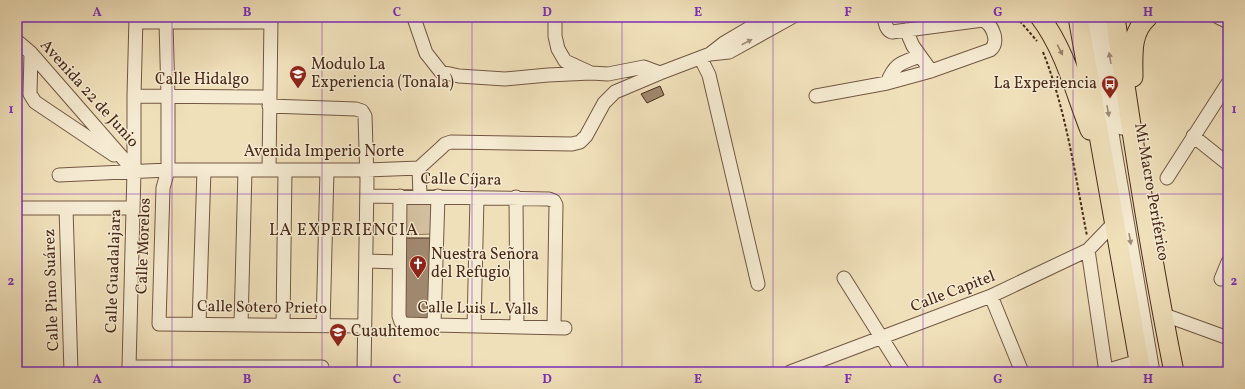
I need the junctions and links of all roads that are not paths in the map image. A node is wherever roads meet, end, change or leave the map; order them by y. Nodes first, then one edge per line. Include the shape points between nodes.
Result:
1 (416, 17) edge
2 (555, 17) edge
3 (768, 17) edge
4 (792, 17) edge
5 (884, 17) edge
6 (1040, 17) edge
7 (1078, 17) edge
8 (1092, 17) edge
9 (1102, 17) edge
10 (1115, 17) edge
11 (1148, 17) edge
12 (1218, 17) edge
13 (136, 19) edge
14 (271, 19) edge
15 (166, 22) junction
16 (1228, 22) edge
17 (906, 30) junction
18 (17, 41) edge
19 (31, 53) junction
20 (920, 56) junction
21 (706, 57) junction
22 (931, 71) junction
23 (591, 73) junction
24 (660, 73) junction
25 (887, 82) junction
26 (1228, 83) edge
27 (134, 96) junction
28 (816, 96) dead end
29 (168, 97) junction
30 (269, 102) junction
31 (1193, 136) junction
32 (1133, 145) junction
33 (1105, 162) junction
34 (1228, 164) edge
35 (132, 168) junction
36 (419, 168) junction
37 (168, 170) junction
38 (204, 170) junction
39 (245, 170) junction
40 (269, 170) junction
41 (285, 170) junction
42 (327, 170) junction
43 (367, 170) junction
44 (59, 175) dead end
45 (1167, 178) dead end
46 (367, 196) junction
47 (400, 196) junction
48 (420, 196) junction
49 (438, 196) junction
50 (516, 197) junction
51 (477, 198) junction
52 (17, 208) edge
53 (66, 208) junction
54 (133, 208) junction
55 (1115, 222) junction
56 (1088, 250) junction
57 (366, 261) junction
58 (399, 262) junction
59 (1228, 262) edge
60 (844, 278) dead end
61 (1221, 279) dead end
62 (758, 284) dead end
63 (991, 296) junction
64 (1162, 314) junction
65 (159, 324) joint
66 (199, 324) junction
67 (241, 325) junction
68 (283, 325) junction
69 (434, 325) junction
70 (323, 326) junction
71 (364, 326) junction
72 (474, 326) junction
73 (517, 327) junction
74 (559, 328) joint
75 (881, 338) junction
76 (1228, 338) edge
77 (322, 367) dead end
78 (1145, 368) edge
79 (127, 370) edge
80 (71, 372) edge
81 (364, 372) edge
82 (790, 372) edge
83 (903, 372) edge
84 (1022, 372) edge
85 (1105, 372) edge
86 (1167, 372) edge
87 (1174, 372) edge

1 - 23 street via 426,53 441,72 459,76 505,79
2 - 23 street via 555,36 558,49 565,61
3 - 21 street via 724,42
21 -> 4 street via 729,52
5 - 17 street via 889,31
6 -> 33 highway via 1063,56 1090,133
7 - 33 highway
8 -> 78 street, Mi Macro Periférico
86 -> 9 street, Mi Macro Periférico
10 - 32 highway
11 - 32 highway via 1139,28 1133,45
12 - 16 street
13 - 15 street
13 - 27 street, Calle Guadalajara
14 - 15 street
14 - 30 street
15 - 29 street, Calle Morelos
17 - 20 street
17 - 22 street via 979,20 992,27 995,41 993,48
18 - 19 street, Avenida 22 de Junio
19 - 35 street, Avenida 22 de Junio
19 - 35 street via 30,94 35,102
20 - 22 street
20 - 25 street via 899,63 891,71
21 - 24 street, Avenida Imperio Norte
21 - 62 street
22 - 25 street
23 - 24 street via 608,74 644,67
24 - 36 street, Avenida Imperio Norte via 625,87 609,97 580,142 451,142 445,144
25 - 28 street
26 - 31 street
27 - 29 street, Calle Hidalgo
27 - 35 street, Calle Guadalajara
29 - 30 street, Calle Hidalgo
29 - 37 street, Calle Morelos
30 - 40 street
30 - 43 street, Calle Hidalgo via 356,109 362,112 365,116
31 - 34 street
31 - 45 street
32 - 64 highway
33 - 55 highway
35 - 37 street, Avenida Imperio Norte
35 - 44 street, Avenida Imperio Norte
35 - 54 street, Calle Guadalajara
36 - 43 street, Avenida Imperio Norte
36 - 48 street
37 - 38 street, Avenida Imperio Norte
37 - 65 street, Calle Morelos via 163,188
38 - 39 street, Avenida Imperio Norte
38 - 66 street
39 - 40 street, Avenida Imperio Norte
39 - 67 street
40 - 41 street, Avenida Imperio Norte
41 - 42 street, Avenida Imperio Norte
41 - 68 street
42 - 43 street, Avenida Imperio Norte
42 - 70 street
43 - 46 street
46 - 47 street, Calle Cíjara
46 - 57 street
47 - 48 street, Calle Cíjara
47 - 58 street
48 - 49 street, Calle Cíjara
49 - 51 street, Calle Cíjara
49 - 69 street
50 - 51 street, Calle Cíjara
50 - 73 street
50 - 74 street, Calle Cíjara via 549,199 556,205
51 - 72 street
52 - 53 street
53 - 54 street
53 - 80 street, Calle Pino Suárez
54 - 79 street, Calle Guadalajara
55 - 56 street, Calle Capitel
55 - 78 highway
56 - 63 street, Calle Capitel
56 - 85 street
57 - 58 street
57 - 71 street
58 - 69 street, Calle Luis L. Valls via 401,322
59 - 61 street
60 - 75 street
63 - 75 street, Calle Capitel
63 - 84 street
64 - 76 street
64 - 87 highway
65 - 66 street, Calle Sotero Prieto
66 - 67 street, Calle Sotero Prieto
67 - 68 street, Calle Sotero Prieto
68 - 70 street, Calle Sotero Prieto
69 - 72 street, Calle Luis L. Valls
70 - 71 street, Calle Sotero Prieto
71 - 81 street
72 - 73 street, Calle Luis L. Valls
73 - 74 street, Calle Luis L. Valls
75 - 82 street, Calle Capitel
75 - 83 street
77 - 79 street
78 - 85 street

